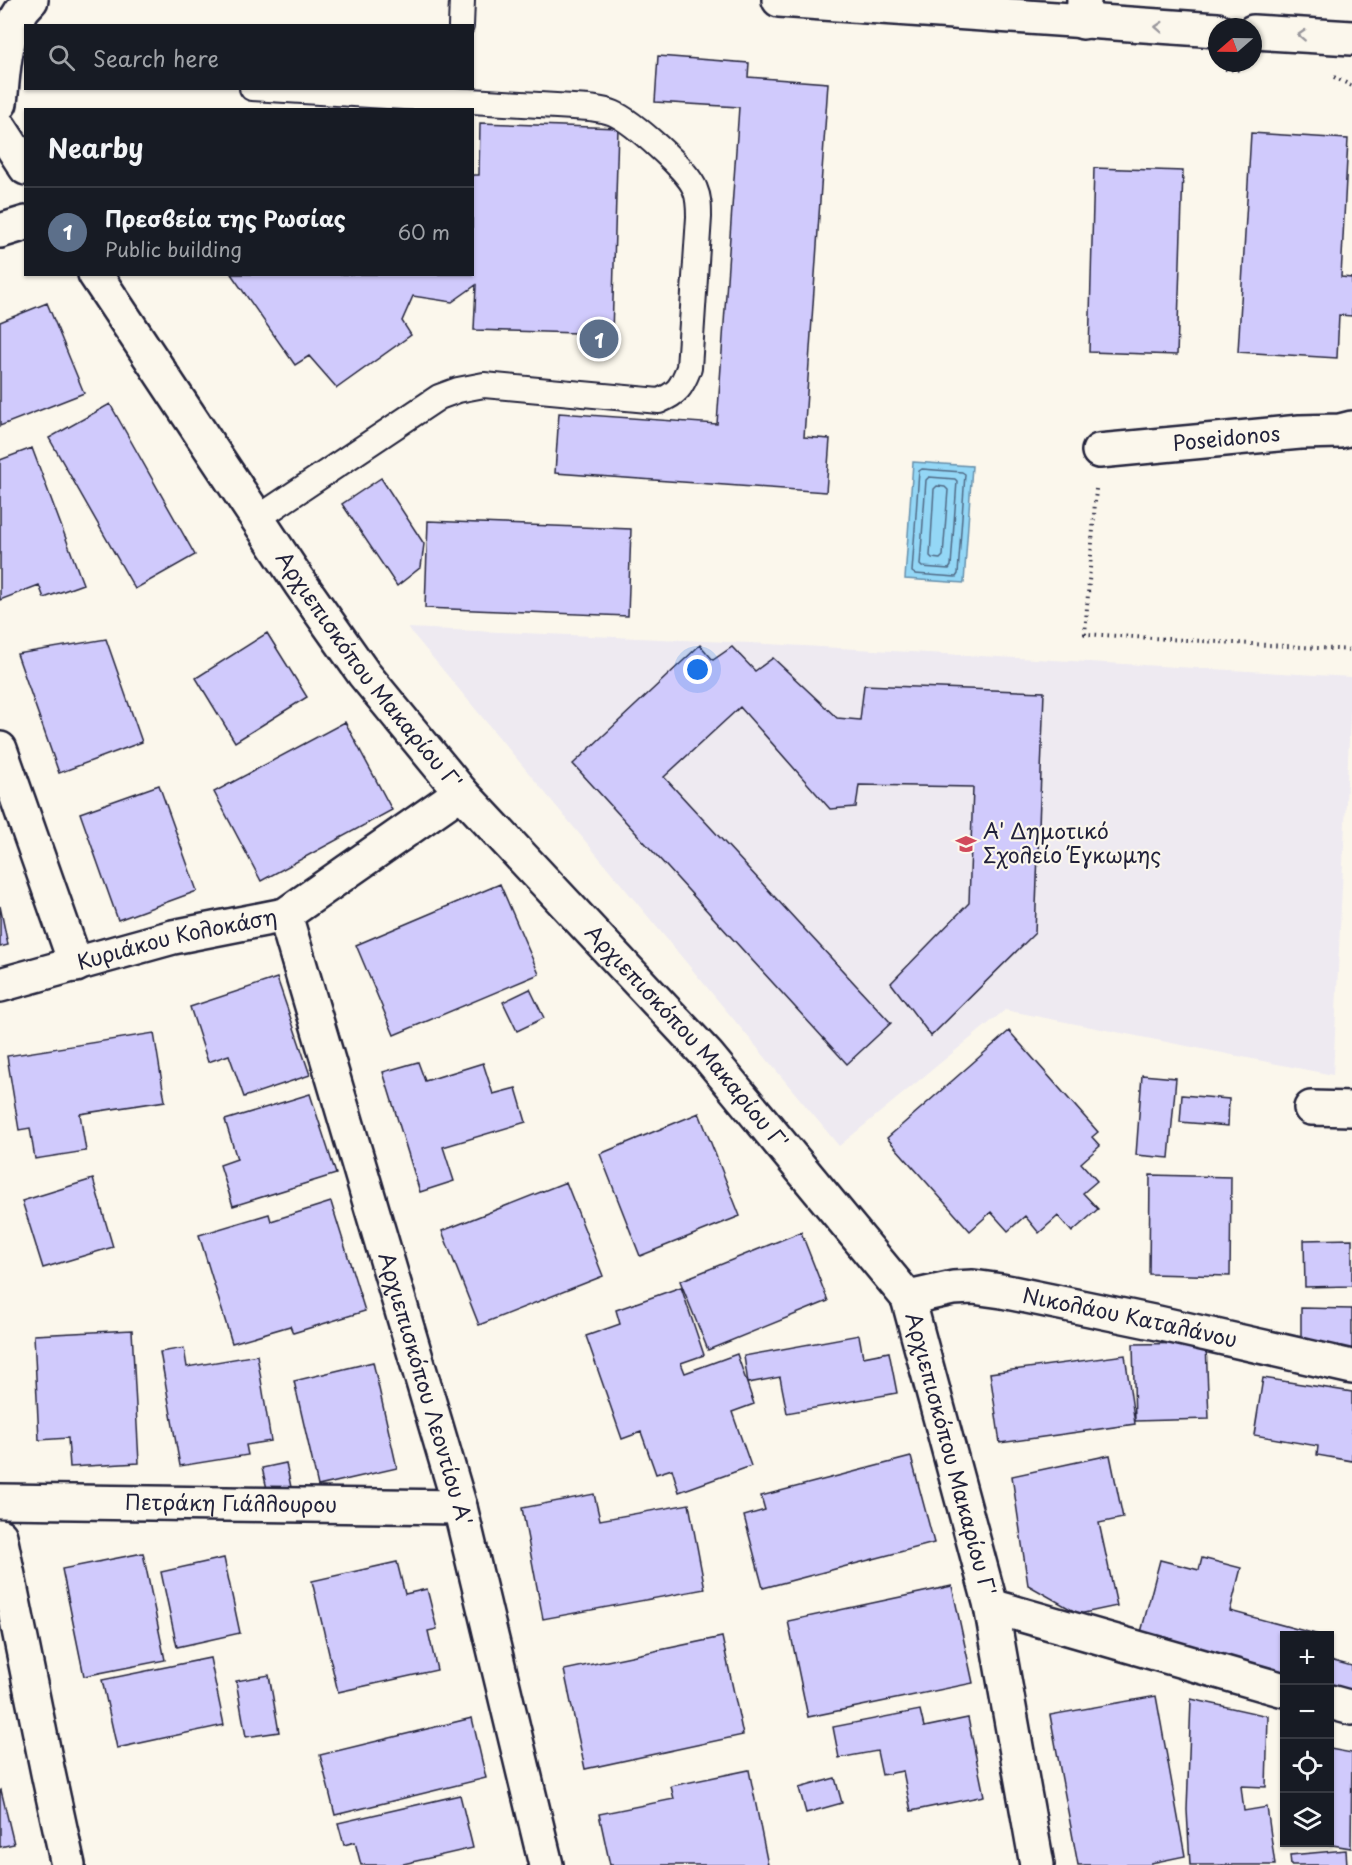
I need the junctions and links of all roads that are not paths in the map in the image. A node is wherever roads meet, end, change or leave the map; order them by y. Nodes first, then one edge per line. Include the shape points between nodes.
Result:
1 (31, 0) edge
2 (462, 0) edge
3 (779, 0) edge
4 (1083, 11) edge
5 (461, 24) edge
6 (1208, 29) edge
7 (1262, 33) edge
8 (1352, 38) edge
9 (321, 90) edge
10 (458, 94) edge
11 (0, 103) edge
12 (0, 128) edge
13 (24, 165) edge
14 (24, 224) edge
15 (0, 231) edge
16 (96, 276) edge
17 (1352, 428) edge
18 (1099, 451) road end
19 (258, 518) junction
20 (0, 749) edge
21 (461, 792) junction
22 (285, 915) junction
23 (76, 964) junction
24 (0, 985) edge
25 (1311, 1108) dead end
26 (1352, 1109) edge
27 (908, 1298) junction
28 (1352, 1367) edge
29 (0, 1501) edge
30 (460, 1507) junction
31 (0, 1536) edge
32 (991, 1606) junction
33 (1280, 1688) edge
34 (1334, 1703) edge
35 (1352, 1708) edge
36 (68, 1865) edge
37 (546, 1865) edge
38 (1036, 1865) edge

1 - 11 street via 14,24 5,49
2 - 5 lane
3 - 4 street
6 -> 4 street
8 -> 7 street
9 - 10 lane
10 - 19 lane via 610,111 642,133 684,172 699,199 699,217 689,368 683,383 673,395 659,401 484,385 458,390 440,397
12 - 13 street
14 - 15 street
16 - 19 street, Αρχιεπισκόπου Μακαρίου Γ'
17 - 18 street, Poseidonos
19 - 21 street, Αρχιεπισκόπου Μακαρίου Γ' via 364,675
20 - 23 street
21 - 22 street, Κυριάκου Κολοκάση
21 - 27 street, Αρχιεπισκόπου Μακαρίου Γ' via 708,1056
22 - 23 street, Κυριάκου Κολοκάση via 173,937
22 - 30 street, Αρχιεπισκόπου Λεοντίου Α'
23 - 24 street, Κυριάκου Κολοκάση
25 - 26 street
27 - 28 street, Νικολάου Καταλάνου via 953,1288 1002,1291
27 - 32 street, Αρχιεπισκόπου Μακαρίου Γ'
29 - 30 street, Πετράκη Γιάλλουρου
30 - 37 street, Αρχιεπισκόπου Λεοντίου Α'
31 - 36 street
32 - 33 street, Αρχιεπισκόπου Μακαρίου Γ'
32 - 38 street
34 - 35 street

